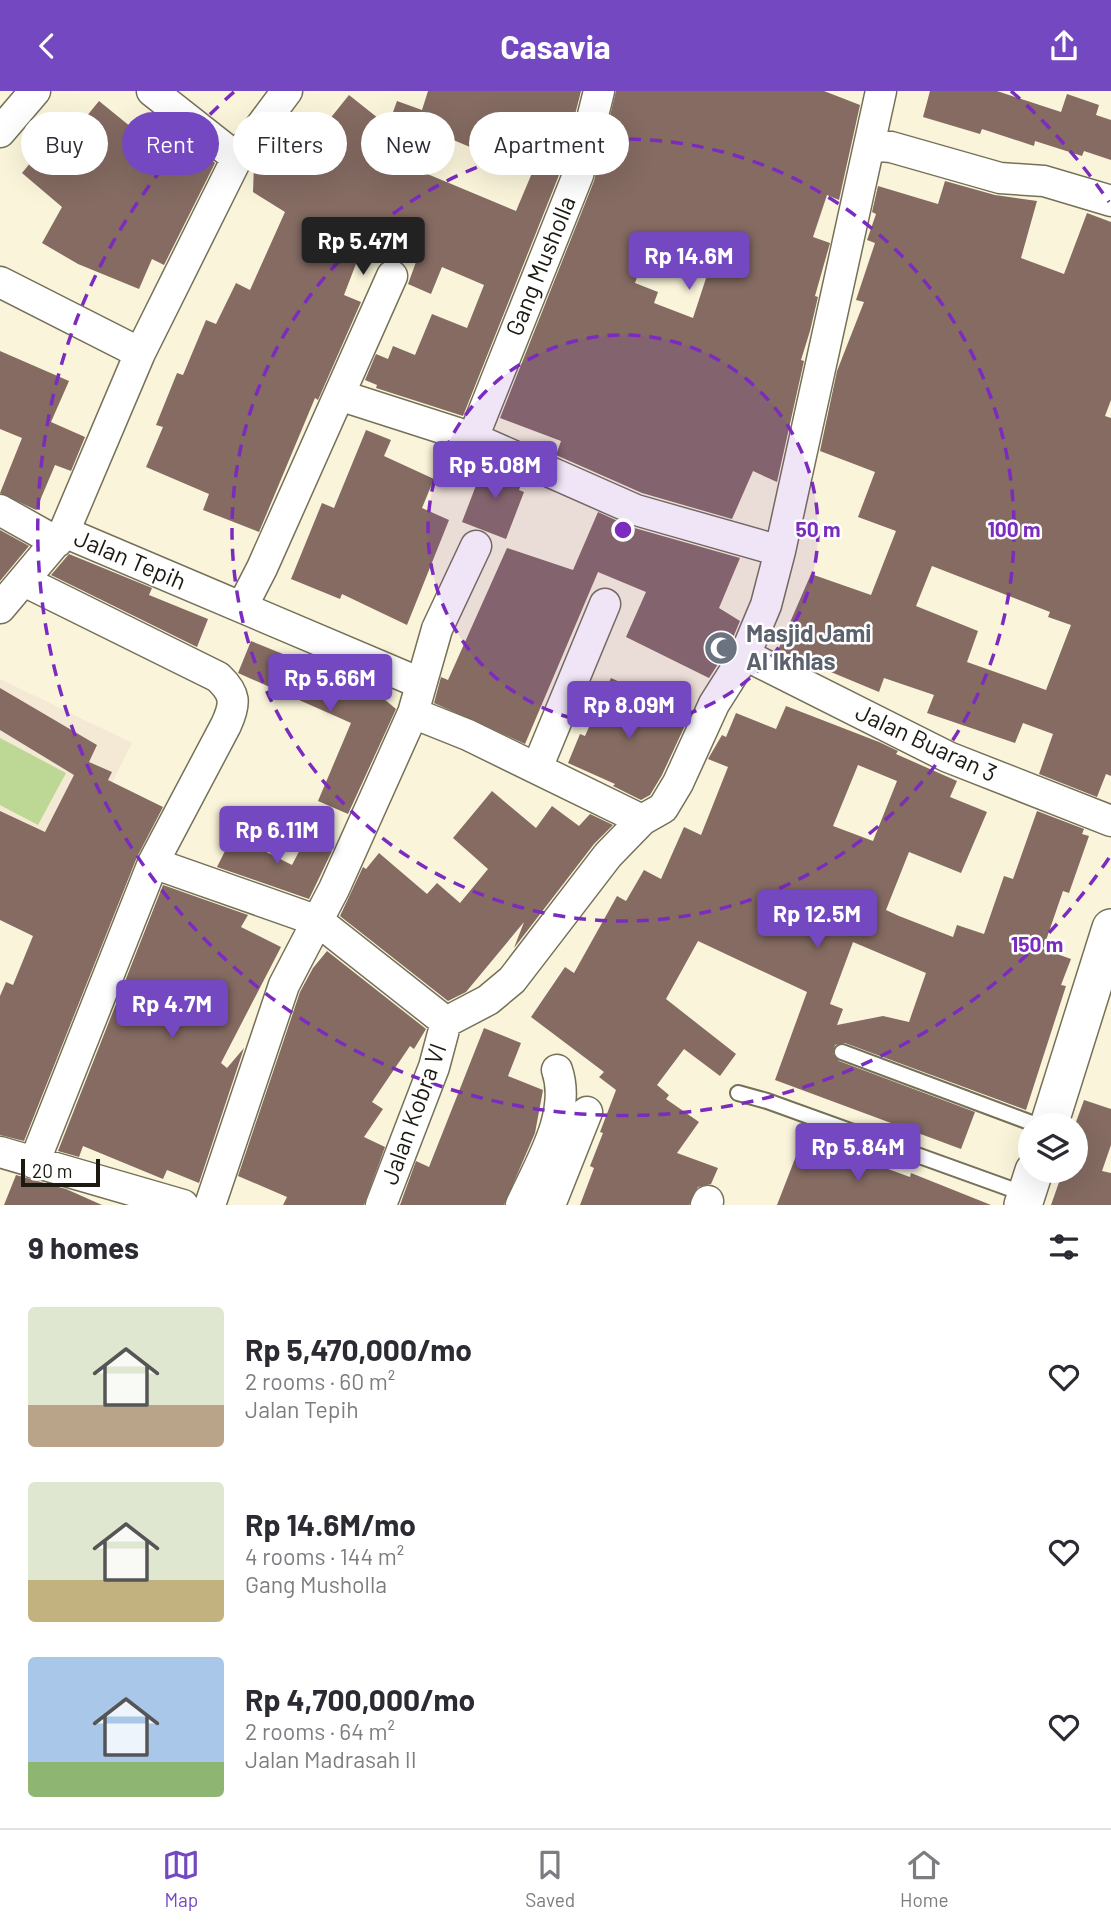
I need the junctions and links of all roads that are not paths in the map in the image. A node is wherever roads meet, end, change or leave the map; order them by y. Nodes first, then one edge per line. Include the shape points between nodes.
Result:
1 (35, 91) edge
2 (152, 91) edge
3 (287, 91) edge
4 (599, 91) edge
5 (881, 91) edge
6 (271, 112) edge
7 (1, 132) edge
8 (870, 145) junction
9 (233, 155) edge
10 (233, 166) edge
11 (1111, 201) edge
12 (392, 277) dead end
13 (0, 282) edge
14 (140, 353) junction
15 (339, 395) junction
16 (473, 438) junction
17 (0, 510) edge
18 (61, 537) junction
19 (476, 546) dead end
20 (780, 551) junction
21 (24, 581) junction
22 (605, 604) dead end
23 (242, 607) junction
24 (0, 608) edge
25 (745, 655) junction
26 (420, 683) junction
27 (413, 713) junction
28 (537, 768) junction
29 (642, 820) junction
30 (1111, 821) edge
31 (153, 863) junction
32 (318, 921) junction
33 (1111, 928) edge
34 (1100, 1005) edge
35 (446, 1022) junction
36 (842, 1052) dead end
37 (557, 1070) dead end
38 (738, 1093) dead end
39 (587, 1112) dead end
40 (1054, 1113) edge
41 (1018, 1118) edge
42 (0, 1152) edge
43 (34, 1163) junction
44 (1028, 1190) edge
45 (183, 1205) edge
46 (210, 1205) edge
47 (381, 1205) edge
48 (521, 1205) edge
49 (550, 1205) edge

1 - 7 street
2 - 9 street
3 - 6 street, Jalan Tepih
4 - 16 street, Gang Musholla via 578,175
5 - 8 street
8 - 11 street via 1000,179 1044,181
8 - 20 street
10 - 14 street, Jalan Tepih
12 - 15 street
13 - 14 street
14 - 18 street, Jalan Tepih
15 - 16 street
15 - 23 street
16 - 20 street via 636,510
17 - 18 street
18 - 21 street
18 - 23 street, Jalan Tepih
19 - 26 street via 438,629
20 - 25 street via 766,605
21 - 24 street
21 - 31 street via 218,677 231,689 230,716
22 - 28 street
23 - 26 street, Jalan Tepih
25 - 29 street via 714,704 663,808
25 - 30 street, Jalan Buaran 3 via 948,757
26 - 27 street
27 - 28 street
27 - 32 street
28 - 29 street
29 - 35 street via 570,900 512,980 488,1000
31 - 32 street
31 - 43 street
32 - 35 street
32 - 46 street via 284,985
33 - 34 street
34 - 40 street
35 - 47 street, Jalan Kobra VI via 434,1067
36 - 41 lane
37 - 48 street via 562,1099 555,1128
38 - 44 lane
39 - 49 street
42 - 43 street
43 - 45 street

